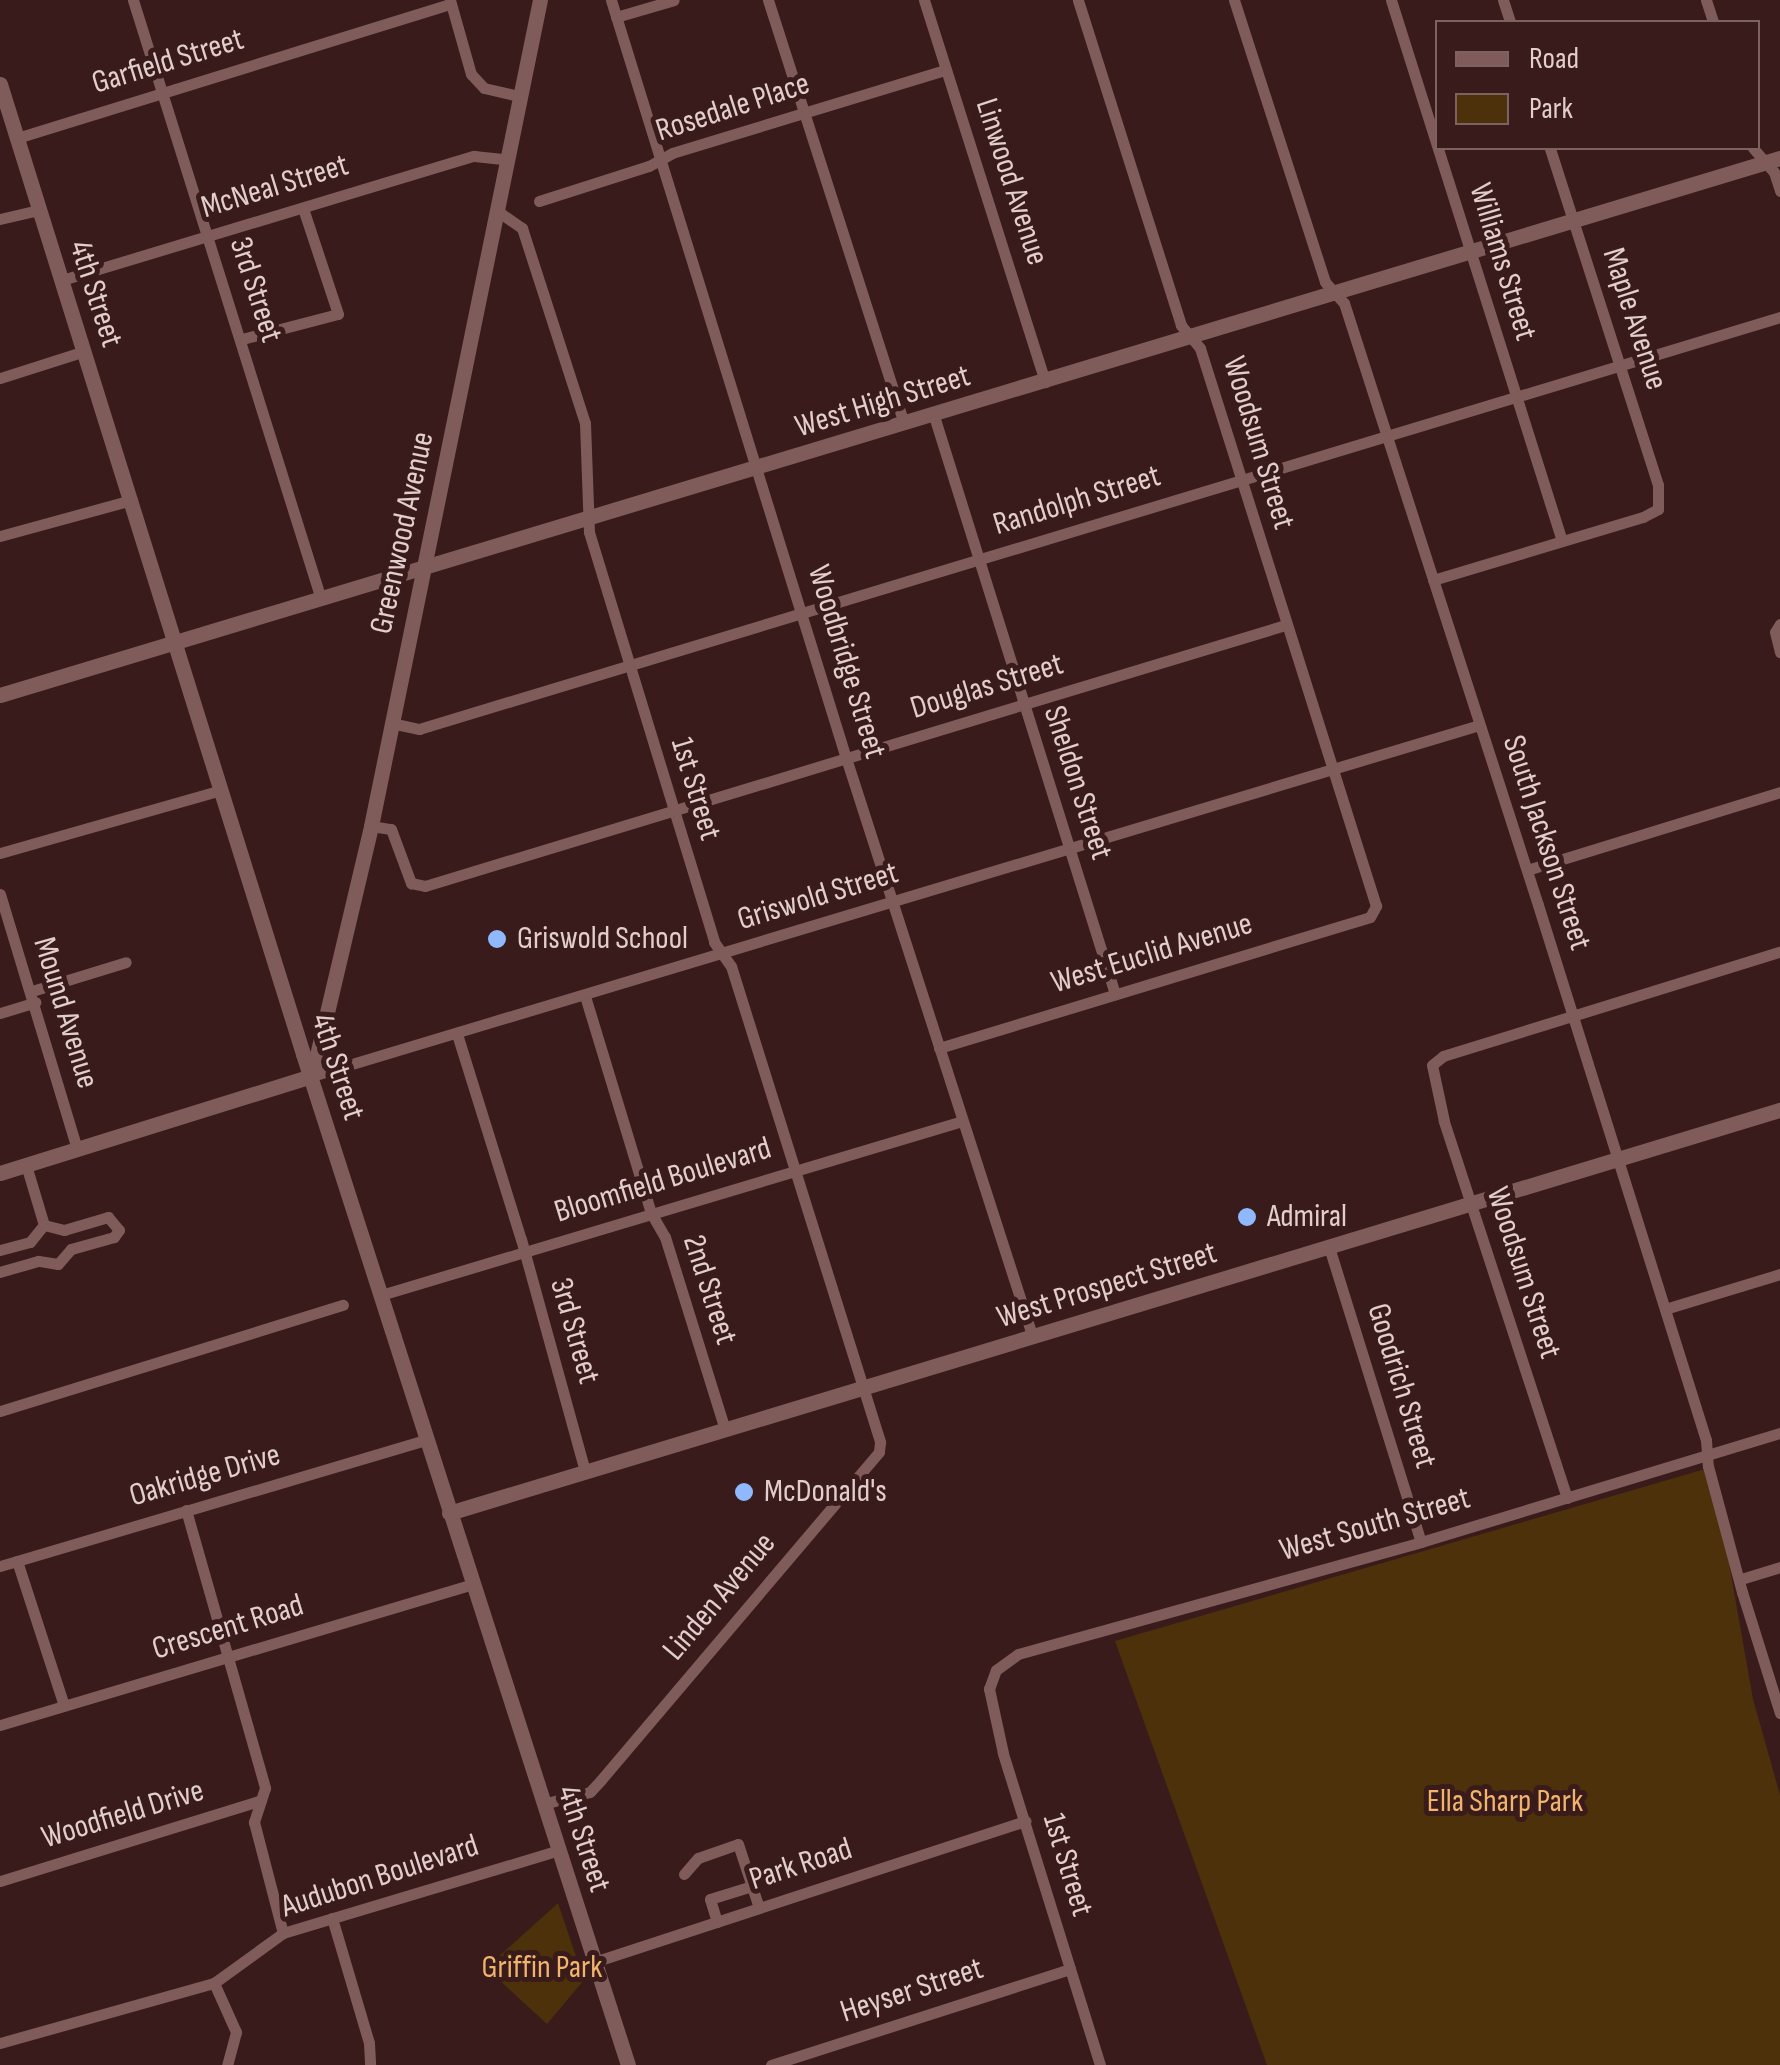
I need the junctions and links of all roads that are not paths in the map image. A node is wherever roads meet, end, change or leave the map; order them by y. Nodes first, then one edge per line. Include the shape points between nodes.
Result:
1 (133, 0) edge
2 (540, 0) edge
3 (611, 0) edge
4 (674, 0) edge
5 (768, 0) edge
6 (924, 0) edge
7 (1078, 0) edge
8 (1234, 0) edge
9 (1391, 0) edge
10 (451, 2) edge
11 (616, 17) junction
12 (946, 70) junction
13 (0, 84) edge
14 (162, 92) junction
15 (519, 96) junction
16 (803, 113) junction
17 (17, 138) junction
18 (1435, 140) edge
19 (1438, 150) edge
20 (1551, 150) edge
21 (505, 160) junction
22 (661, 160) junction
23 (1772, 161) edge
24 (1780, 191) edge
25 (539, 201) dead end
26 (303, 208) junction
27 (38, 210) junction
28 (496, 210) junction
29 (0, 219) edge
30 (1573, 221) junction
31 (208, 236) junction
32 (1470, 252) junction
33 (62, 280) junction
34 (1334, 294) junction
35 (1780, 317) edge
36 (1192, 338) junction
37 (242, 340) junction
38 (85, 351) junction
39 (1620, 365) junction
40 (0, 378) edge
41 (1045, 382) junction
42 (1516, 397) junction
43 (934, 416) junction
44 (904, 424) junction
45 (1387, 436) junction
46 (758, 468) junction
47 (1240, 480) junction
48 (132, 500) junction
49 (587, 519) junction
50 (0, 536) edge
51 (1562, 541) junction
52 (978, 560) junction
53 (424, 569) junction
54 (1433, 580) junction
55 (321, 599) junction
56 (801, 614) junction
57 (1285, 624) junction
58 (1778, 626) edge
59 (175, 642) junction
60 (1780, 652) edge
61 (629, 665) junction
62 (0, 696) edge
63 (1023, 705) junction
64 (391, 723) junction
65 (1479, 724) junction
66 (846, 758) junction
67 (1332, 768) junction
68 (221, 790) junction
69 (1780, 792) edge
70 (673, 811) junction
71 (371, 826) junction
72 (1070, 850) junction
73 (0, 854) edge
74 (1527, 870) junction
75 (0, 894) edge
76 (893, 903) junction
77 (1376, 906) joint
78 (1780, 952) edge
79 (723, 955) junction
80 (126, 962) dead end
81 (1115, 994) junction
82 (585, 996) junction
83 (33, 997) junction
84 (0, 1013) edge
85 (1572, 1014) junction
86 (457, 1034) junction
87 (939, 1048) junction
88 (312, 1076) junction
89 (1780, 1110) edge
90 (962, 1121) junction
91 (77, 1149) junction
92 (1618, 1159) junction
93 (26, 1164) junction
94 (795, 1170) junction
95 (0, 1172) edge
96 (1474, 1205) junction
97 (651, 1213) junction
98 (44, 1226) junction
99 (64, 1230) junction
100 (30, 1242) junction
101 (1329, 1247) junction
102 (0, 1250) edge
103 (71, 1250) junction
104 (524, 1252) junction
105 (38, 1261) junction
106 (0, 1272) edge
107 (1780, 1274) edge
108 (381, 1294) junction
109 (342, 1305) dead end
110 (1664, 1309) junction
111 (1033, 1338) junction
112 (864, 1387) junction
113 (0, 1411) edge
114 (725, 1430) junction
115 (1780, 1433) edge
116 (426, 1440) junction
117 (1707, 1455) junction
118 (585, 1472) junction
119 (1566, 1498) junction
120 (186, 1510) junction
121 (449, 1512) junction
122 (1422, 1542) junction
123 (18, 1561) junction
124 (0, 1566) edge
125 (1780, 1567) edge
126 (1741, 1579) junction
127 (471, 1585) junction
128 (229, 1656) junction
129 (991, 1678) joint
130 (64, 1706) junction
131 (1780, 1714) edge
132 (0, 1725) edge
133 (262, 1800) junction
134 (543, 1804) junction
135 (1026, 1821) junction
136 (556, 1851) junction
137 (684, 1874) dead end
138 (0, 1881) edge
139 (752, 1886) junction
140 (759, 1908) junction
141 (332, 1918) junction
142 (717, 1922) junction
143 (283, 1934) junction
144 (594, 1962) junction
145 (1070, 1969) junction
146 (214, 1983) junction
147 (0, 2042) edge
148 (227, 2065) edge
149 (370, 2065) edge
150 (628, 2065) edge
151 (772, 2065) edge
152 (1100, 2065) edge

1 - 14 street, 3rd Street
2 - 15 street, Greenwood Avenue
3 - 11 street, Woodbridge Street
4 - 11 street
5 - 16 street
6 - 12 street, Linwood Avenue
7 - 36 street, Woodsum Street via 1181,326
8 - 34 street, South Jackson Street
9 - 18 street, Williams Street
10 - 14 street, Garfield Street
10 - 15 street via 478,83
11 - 22 street, Woodbridge Street
12 - 16 street, Rosedale Place
12 - 41 street, Linwood Avenue
13 - 17 street, 4th Street
14 - 17 street, Garfield Street
14 - 31 street, 3rd Street
15 - 21 street, Greenwood Avenue
16 - 22 street, Rosedale Place
16 - 44 street
17 - 27 street, 4th Street
19 - 32 street, Williams Street
20 - 30 street, Maple Avenue
21 - 26 street, McNeal Street via 474,156
21 - 28 street, Greenwood Avenue
22 - 25 street, Rosedale Place
22 - 46 street, Woodbridge Street
23 - 24 street
23 - 30 street, West High Street
26 - 31 street, McNeal Street
26 - 37 street via 338,314
27 - 29 street
27 - 33 street, 4th Street
28 - 49 street, 1st Street via 522,228 585,423
28 - 53 street, Greenwood Avenue
30 - 32 street, West High Street
30 - 39 street, Maple Avenue
31 - 33 street, McNeal Street
31 - 37 street, 3rd Street
32 - 34 street, West High Street
32 - 42 street, Williams Street
33 - 38 street, 4th Street
34 - 36 street, West High Street
34 - 45 street, South Jackson Street via 1344,303
35 - 39 street, Randolph Street
36 - 41 street, West High Street
36 - 47 street, Woodsum Street
37 - 55 street, 3rd Street
38 - 40 street
38 - 48 street, 4th Street
39 - 42 street, Randolph Street
39 - 51 street, Maple Avenue via 1658,485 1658,509
41 - 43 street, West High Street
42 - 45 street, Randolph Street
42 - 51 street, Williams Street
43 - 44 street, West High Street
43 - 52 street, Sheldon Street
44 - 46 street, West High Street
45 - 47 street, Randolph Street
45 - 54 street, South Jackson Street
46 - 49 street, West High Street
46 - 56 street, Woodbridge Street
47 - 52 street, Randolph Street
47 - 57 street, Woodsum Street
48 - 50 street
48 - 59 street, 4th Street
49 - 53 street, West High Street
49 - 61 street, 1st Street
51 - 54 street
52 - 56 street, Randolph Street
52 - 63 street, Sheldon Street
53 - 55 street, West High Street
53 - 64 street, Greenwood Avenue
54 - 65 street, South Jackson Street
55 - 59 street, West High Street
56 - 61 street, Randolph Street
56 - 66 street, Woodbridge Street
57 - 63 street, Douglas Street
57 - 67 street, Woodsum Street
58 - 60 street
59 - 62 street, West High Street
59 - 68 street, 4th Street
61 - 64 street, Randolph Street via 419,729
61 - 70 street, 1st Street
63 - 66 street, Douglas Street
63 - 72 street, Sheldon Street
64 - 71 street, Greenwood Avenue
65 - 67 street, Griswold Street
65 - 74 street, South Jackson Street
66 - 70 street, Douglas Street
66 - 76 street, Woodbridge Street
67 - 72 street, Griswold Street
67 - 77 street, Woodsum Street
68 - 73 street
68 - 88 street, 4th Street
69 - 74 street
70 - 71 street, Douglas Street via 418,887 391,829
70 - 79 street, 1st Street
71 - 88 street, Greenwood Avenue
72 - 76 street, Griswold Street
72 - 81 street, Sheldon Street
74 - 85 street, South Jackson Street
75 - 83 street, Mound Avenue
76 - 79 street, Griswold Street
76 - 87 street, Woodbridge Street
77 - 81 street, West Euclid Avenue via 1370,917
78 - 85 street
79 - 82 street, Griswold Street
79 - 94 street, 1st Street
80 - 83 street
81 - 87 street, West Euclid Avenue
82 - 86 street, Griswold Street
82 - 97 street, 2nd Street
83 - 84 street
83 - 91 street, Mound Avenue
85 - 92 street, South Jackson Street
85 - 96 street, Woodsum Street via 1432,1064
86 - 88 street, Griswold Street
86 - 104 street, 3rd Street
87 - 90 street, Woodbridge Street
88 - 91 street, Griswold Street
88 - 108 street, 4th Street
89 - 92 street, West Prospect Street
90 - 94 street, Bloomfield Boulevard
90 - 111 street, Woodbridge Street
91 - 93 street, Griswold Street
92 - 96 street, West Prospect Street
92 - 110 street, South Jackson Street
93 - 95 street, Griswold Street
93 - 98 street
94 - 97 street, Bloomfield Boulevard
94 - 112 street, 1st Street
96 - 101 street, West Prospect Street
96 - 119 street, Woodsum Street
97 - 104 street, Bloomfield Boulevard
97 - 114 street, 2nd Street via 665,1237
98 - 99 street
98 - 100 street
99 - 103 street
99 - 103 street via 108,1217 118,1226 114,1237
100 - 102 street
100 - 105 street
101 - 111 street, West Prospect Street
101 - 122 street, Goodrich Street
103 - 105 street via 58,1264
104 - 108 street, Bloomfield Boulevard
104 - 118 street, 3rd Street
105 - 106 street
107 - 110 street
108 - 116 street, 4th Street
109 - 113 street
110 - 117 street, South Jackson Street
111 - 112 street, West Prospect Street
112 - 114 street, West Prospect Street
112 - 134 street, Linden Avenue via 879,1452 590,1792
114 - 118 street, West Prospect Street
115 - 117 street, West South Street
116 - 120 street, Oakridge Drive
116 - 121 street, 4th Street
117 - 119 street, West South Street
117 - 126 street, South Jackson Street
118 - 121 street, West Prospect Street
119 - 122 street, West South Street
120 - 123 street, Oakridge Drive
120 - 128 street
121 - 127 street, 4th Street
122 - 129 street, West South Street via 1018,1654
123 - 124 street, Oakridge Drive
123 - 130 street
125 - 126 street
126 - 131 street, South Jackson Street
127 - 128 street, Crescent Road
127 - 134 street, 4th Street
128 - 130 street, Crescent Road
128 - 133 street
129 - 135 street, 1st Street via 990,1701
130 - 132 street, Crescent Road
133 - 138 street, Woodfield Drive
133 - 143 street via 254,1822
134 - 136 street, 4th Street
135 - 140 street, Park Road
135 - 145 street, 1st Street
136 - 141 street, Audubon Boulevard
136 - 144 street, 4th Street
137 - 139 street via 698,1858 738,1844
139 - 140 street
139 - 142 street via 710,1899
140 - 142 street, Park Road
141 - 143 street, Audubon Boulevard
141 - 149 street
142 - 144 street, Park Road
143 - 146 street, Audubon Boulevard
144 - 150 street, 4th Street
145 - 151 street, Heyser Street
145 - 152 street, 1st Street
146 - 147 street, Audubon Boulevard
146 - 148 street via 236,2032

